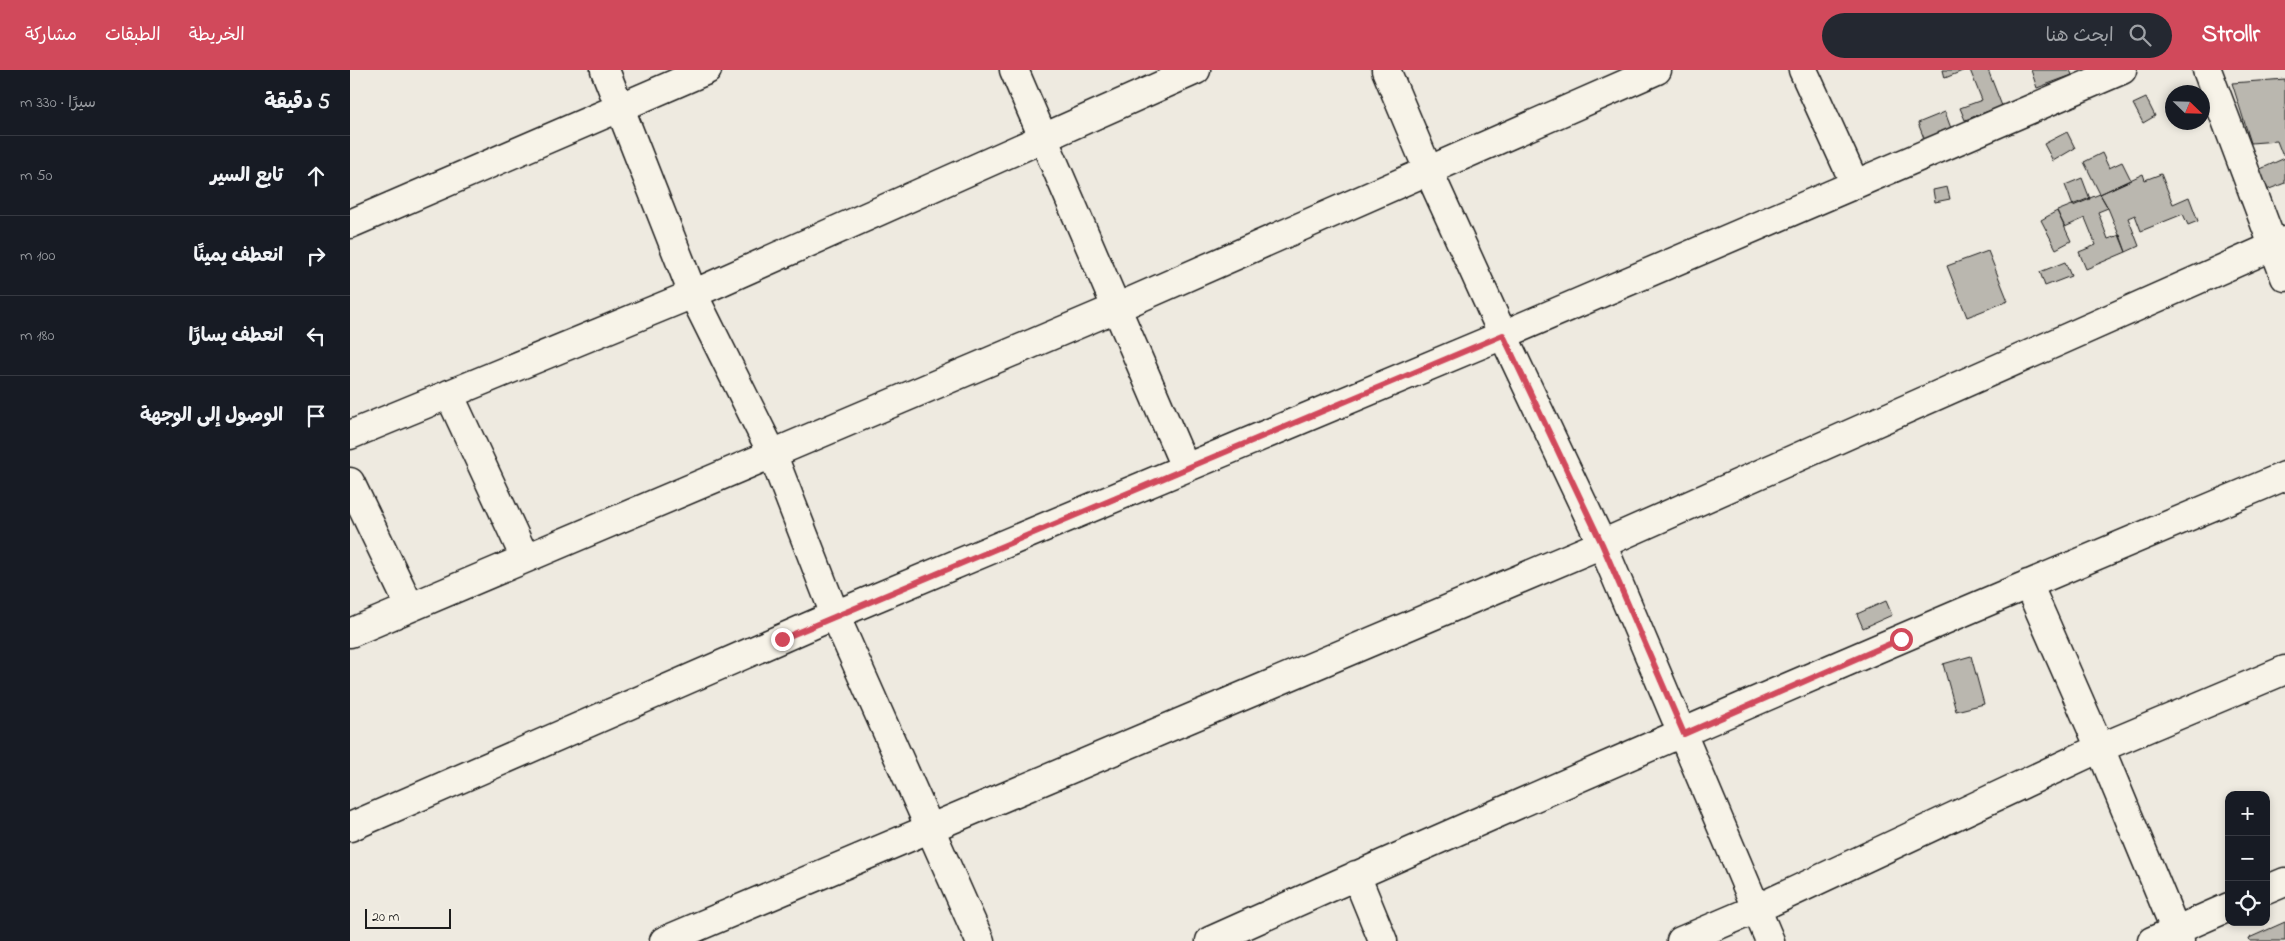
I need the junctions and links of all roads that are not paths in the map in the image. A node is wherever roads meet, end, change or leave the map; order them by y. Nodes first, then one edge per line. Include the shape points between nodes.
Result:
1 (605, 70) edge
2 (707, 70) edge
3 (1014, 70) edge
4 (1196, 70) edge
5 (1386, 70) edge
6 (1657, 70) edge
7 (1803, 70) edge
8 (2122, 70) edge
9 (2207, 70) edge
10 (618, 108) junction
11 (1043, 138) junction
12 (1429, 172) junction
13 (1855, 184) junction
14 (350, 224) edge
15 (2279, 244) edge
16 (2285, 277) edge
17 (693, 294) junction
18 (1116, 308) junction
19 (1503, 335) junction
20 (449, 394) junction
21 (350, 434) edge
22 (772, 452) junction
23 (1184, 468) junction
24 (2285, 476) edge
25 (350, 482) edge
26 (1602, 544) junction
27 (525, 558) junction
28 (2028, 584) junction
29 (410, 607) junction
30 (835, 615) junction
31 (350, 633) edge
32 (2285, 670) edge
33 (1684, 734) junction
34 (2100, 748) junction
35 (350, 828) edge
36 (929, 829) junction
37 (1356, 875) junction
38 (2285, 882) edge
39 (2270, 888) edge
40 (1756, 909) junction
41 (2225, 909) edge
42 (2169, 938) edge
43 (664, 941) edge
44 (980, 941) edge
45 (1210, 941) edge
46 (1384, 941) edge
47 (1681, 941) edge
48 (1770, 941) edge

1 - 10 street
2 - 10 street
3 - 11 street
4 - 11 street
5 - 12 street
6 - 12 street
7 - 13 street
8 - 13 street
9 - 15 street
10 - 14 street
10 - 17 street
11 - 17 street
11 - 18 street
12 - 18 street
12 - 19 street
13 - 19 street
15 - 16 street
15 - 26 street
17 - 20 street
17 - 22 street
18 - 22 street
18 - 23 street
19 - 23 street
19 - 26 street
20 - 21 street
20 - 27 street
22 - 27 street
22 - 30 street
23 - 30 street
24 - 28 street
25 - 29 street
26 - 33 street
26 - 36 street
27 - 29 street
28 - 33 street
28 - 34 street
29 - 31 street
30 - 35 street
30 - 36 street
32 - 34 street
33 - 37 street
33 - 40 street
34 - 40 street
34 - 42 street
36 - 43 street
36 - 44 street
37 - 45 street
37 - 46 street
38 - 39 street
40 - 47 street
40 - 48 street
41 - 42 street

